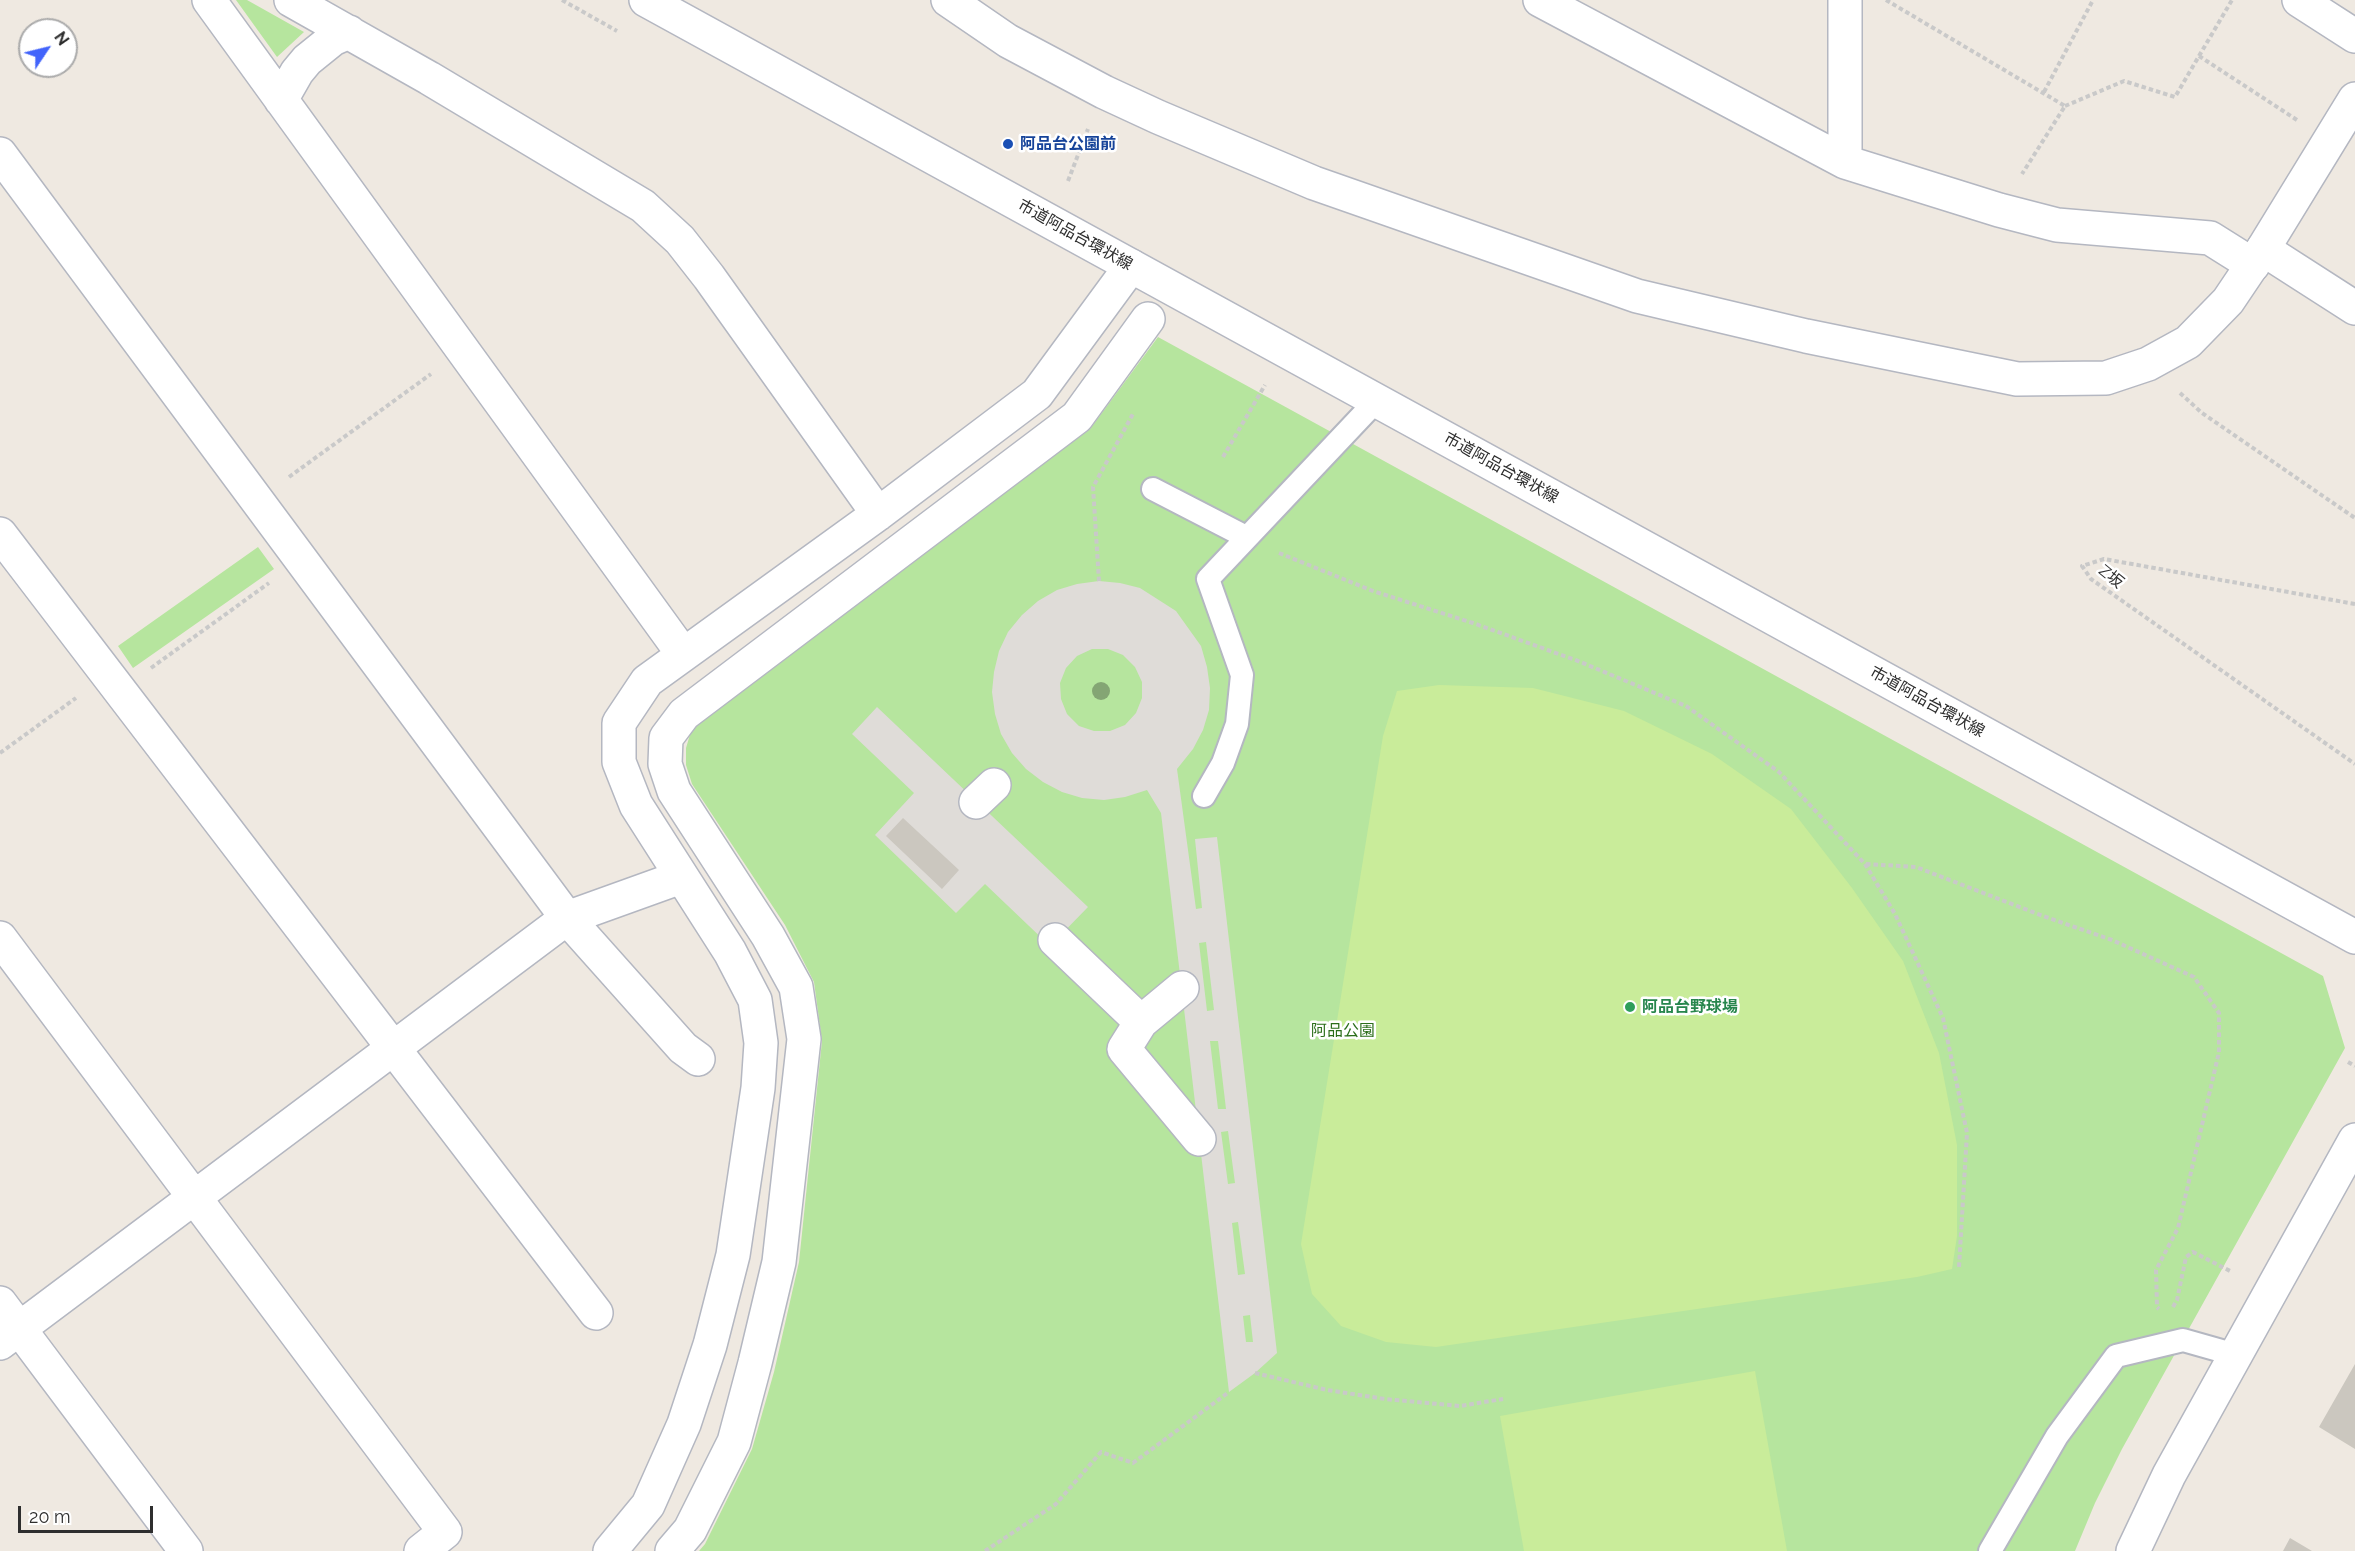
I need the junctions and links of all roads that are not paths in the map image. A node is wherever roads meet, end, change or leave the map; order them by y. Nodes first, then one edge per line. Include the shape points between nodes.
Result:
1 (208, 0) edge
2 (291, 0) edge
3 (646, 0) edge
4 (948, 0) edge
5 (1540, 0) edge
6 (1845, 0) edge
7 (2299, 0) edge
8 (348, 32) junction
9 (2355, 36) edge
10 (2355, 99) edge
11 (281, 100) junction
12 (0, 153) edge
13 (1845, 162) junction
14 (2258, 257) junction
15 (1131, 266) junction
16 (2355, 308) edge
17 (1148, 319) dead end
18 (1377, 400) junction
19 (1153, 489) dead end
20 (878, 514) junction
21 (0, 534) edge
22 (1246, 537) junction
23 (683, 654) junction
24 (1204, 796) dead end
25 (681, 877) junction
26 (567, 918) junction
27 (2355, 936) edge
28 (0, 938) edge
29 (1055, 940) dead end
30 (1182, 987) dead end
31 (1141, 1022) junction
32 (393, 1048) junction
33 (698, 1059) dead end
34 (1199, 1139) dead end
35 (2355, 1140) edge
36 (194, 1197) junction
37 (596, 1313) dead end
38 (6, 1324) edge
39 (2236, 1355) junction
40 (186, 1551) edge
41 (421, 1551) edge
42 (610, 1551) edge
43 (672, 1551) edge
44 (1990, 1551) edge
45 (2133, 1551) edge

1 - 11 street
2 - 8 street
3 - 15 street, 市道阿品台環状線
4 - 14 street via 1008,42 1104,92 1314,183 1637,296 2007,377 2106,378 2148,364 2188,342 2228,301
5 - 13 street
6 - 13 street
7 - 9 street
8 - 11 street via 308,60
8 - 20 street via 643,206 680,240
10 - 14 street
11 - 23 street
12 - 26 street
13 - 14 street via 2057,225 2210,238
14 - 16 street
15 - 18 street, 市道阿品台環状線
15 - 20 street via 1037,394
17 - 43 street via 1077,417 684,714 666,738 665,764 674,791 768,936 796,987 804,1039 779,1262 755,1363 734,1442 690,1530
18 - 22 lane
18 - 27 street, 市道阿品台環状線
19 - 22 lane
20 - 23 street
21 - 32 street
22 - 24 lane via 1208,579 1242,675 1237,724 1223,763
23 - 25 street via 647,681 619,723 619,762 636,805
25 - 26 street
25 - 42 street via 755,1000 761,1043 758,1088 733,1255 706,1356 684,1424 648,1505
26 - 32 street
26 - 33 street
28 - 36 street
29 - 31 street
30 - 31 street
31 - 34 street via 1124,1049
32 - 36 street
32 - 37 street
35 - 39 street
36 - 38 street
36 - 41 street via 445,1532
38 - 40 street
39 - 44 lane via 2183,1340 2116,1356 2057,1436
39 - 45 street via 2169,1475

